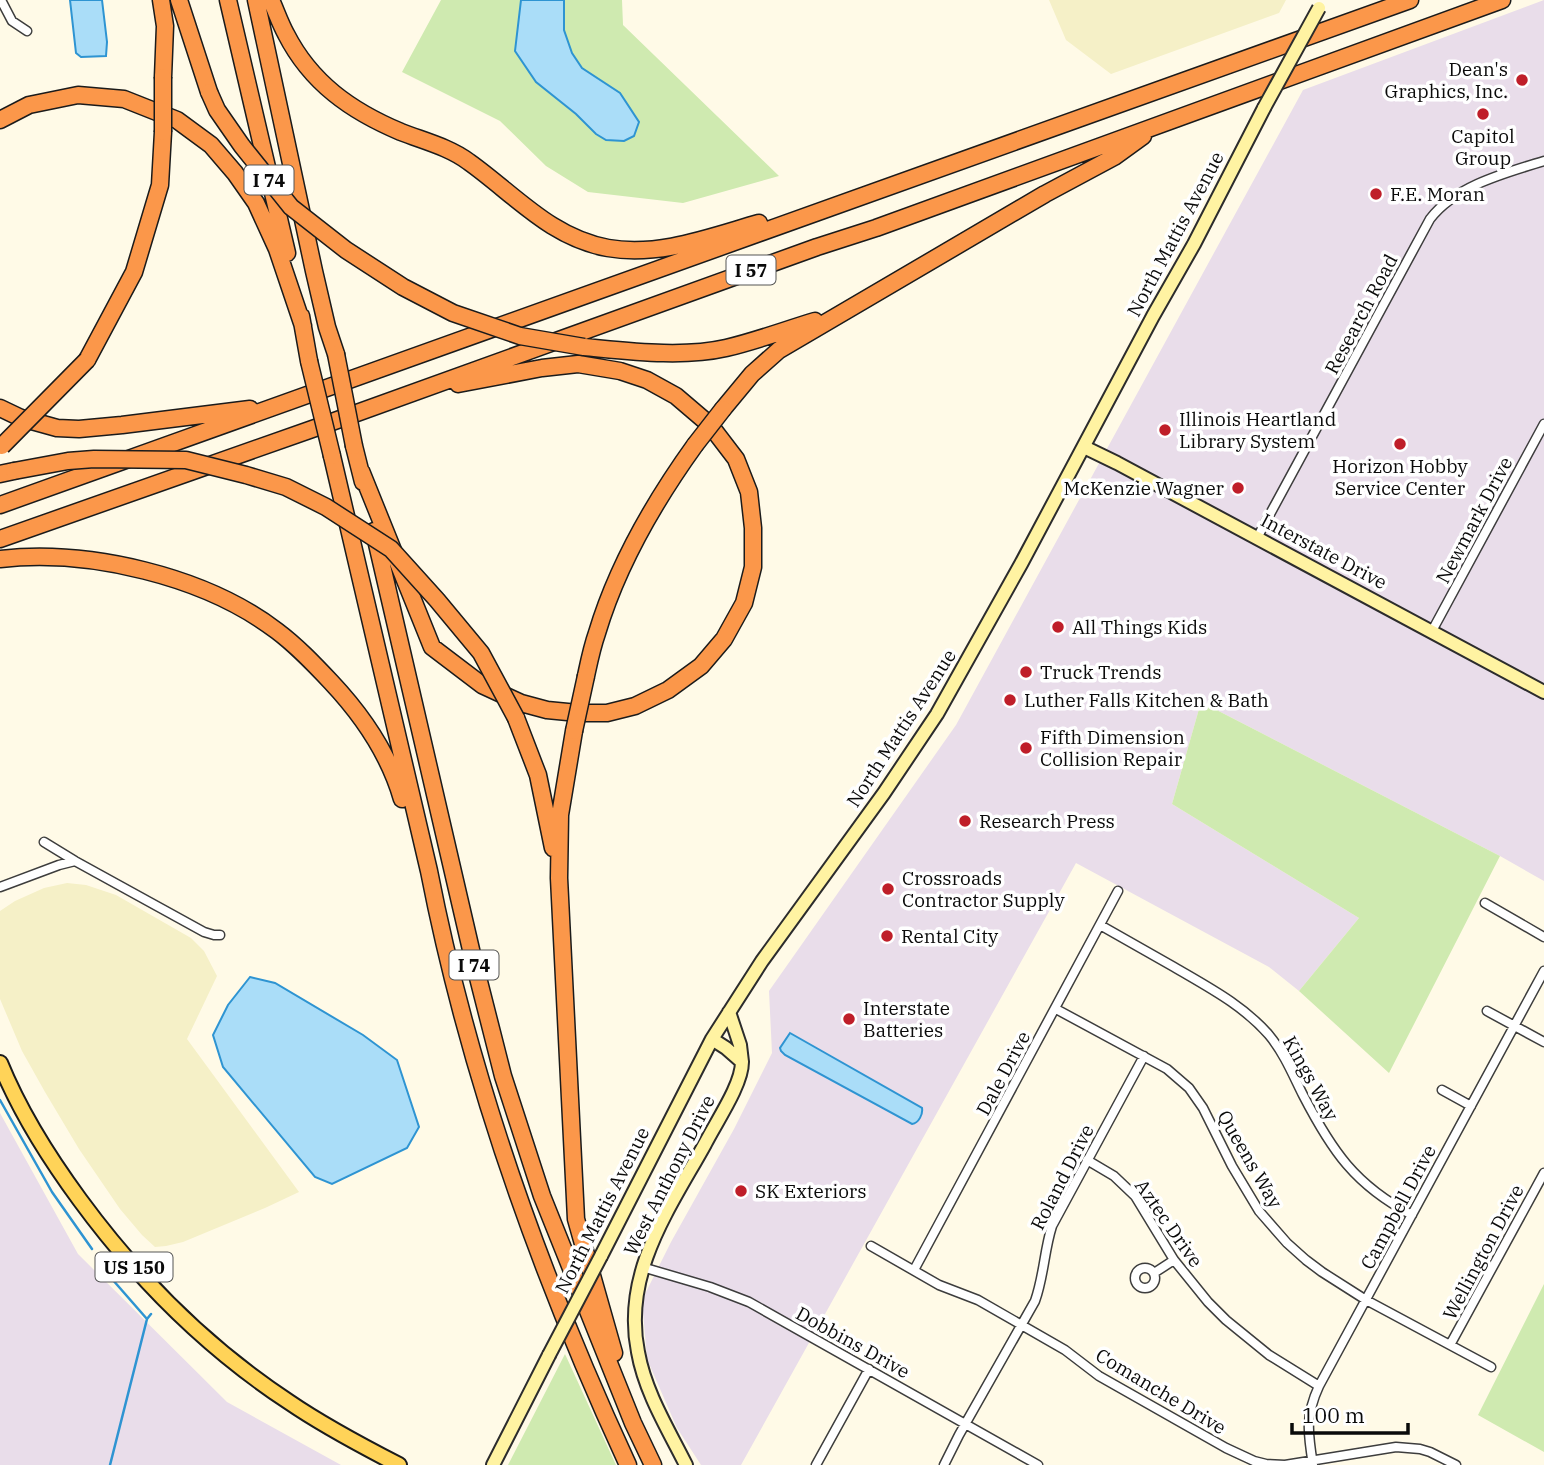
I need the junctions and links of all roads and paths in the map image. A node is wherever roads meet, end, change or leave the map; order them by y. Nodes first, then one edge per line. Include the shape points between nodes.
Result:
1 (1, 0) edge
2 (161, 0) edge
3 (179, 0) edge
4 (228, 0) edge
5 (256, 0) edge
6 (271, 0) edge
7 (1410, 0) edge
8 (1502, 0) edge
9 (1322, 4) edge
10 (27, 31) dead end
11 (0, 120) edge
12 (1159, 125) junction
13 (1544, 161) edge
14 (876, 191) junction
15 (841, 314) junction
16 (303, 326) junction
17 (407, 394) junction
18 (280, 405) junction
19 (0, 408) edge
20 (1544, 424) edge
21 (1, 446) edge
22 (1084, 447) junction
23 (360, 471) junction
24 (7, 472) edge
25 (0, 505) edge
26 (1257, 538) junction
27 (0, 539) edge
28 (0, 559) edge
29 (1432, 631) junction
30 (1544, 692) edge
31 (44, 842) dead end
32 (75, 861) junction
33 (559, 878) junction
34 (0, 887) edge
35 (1118, 891) dead end
36 (1485, 902) dead end
37 (1100, 925) junction
38 (441, 932) junction
39 (220, 935) dead end
40 (1544, 937) edge
41 (1544, 971) edge
42 (1056, 1009) junction
43 (1487, 1011) dead end
44 (729, 1012) junction
45 (1514, 1026) junction
46 (712, 1039) junction
47 (1544, 1042) edge
48 (1144, 1056) junction
49 (742, 1062) junction
50 (0, 1063) edge
51 (1442, 1090) dead end
52 (1471, 1106) junction
53 (1087, 1160) junction
54 (1544, 1173) edge
55 (1412, 1214) junction
56 (872, 1246) dead end
57 (1174, 1260) junction
58 (642, 1267) junction
59 (914, 1270) junction
60 (1154, 1273) dead end
61 (1366, 1300) junction
62 (1022, 1324) junction
63 (1450, 1345) junction
64 (1491, 1367) dead end
65 (869, 1369) junction
66 (1319, 1387) junction
67 (633, 1423) junction
68 (965, 1423) junction
69 (1313, 1463) edge
70 (400, 1465) edge
71 (493, 1465) edge
72 (628, 1465) edge
73 (653, 1465) edge
74 (686, 1465) edge
75 (816, 1465) edge
76 (944, 1465) edge
77 (1038, 1465) edge
78 (1456, 1465) edge

1 - 10 street via 12,21
2 - 21 highway, bridge via 165,26 160,185 134,272 87,360
3 - 15 highway, bridge via 217,110 291,206 346,250 453,313 520,336 636,352 724,348
4 - 16 highway, I 74
5 - 23 highway, I 74, bridge
6 - 14 highway via 302,61 347,104 377,122 456,153 551,226 591,244 625,250 671,247
7 - 14 highway, I 57
8 - 12 highway, I 57
9 - 22 street, North Mattis Avenue, bridge
11 - 16 highway via 29,105 78,95 124,99 177,120 211,145 256,203
12 - 15 highway via 1114,157
12 - 17 highway, I 57
13 - 26 street, Research Road via 1463,191 1430,219
14 - 18 highway, I 57
15 - 33 highway, bridge via 779,350 752,374 676,471 645,522 616,581 586,676 560,816
16 - 38 highway, I 74, bridge
17 - 23 highway via 578,364 620,371 676,396 710,425 736,459 749,492 753,567 744,603 724,639 701,666 635,706 607,713 578,713 521,703 482,685 432,647
17 - 27 highway, I 57
18 - 19 highway via 79,429 57,428
18 - 25 highway, I 57
20 - 29 street, Newmark Drive
22 - 26 street, Interstate Drive
22 - 44 street, North Mattis Avenue via 937,713
23 - 67 highway, I 74 via 503,1076 542,1196
24 - 33 highway, bridge via 94,459 186,460 286,486 391,549 481,653 516,718 538,775
26 - 29 street, Interstate Drive
28 - 38 highway via 65,557 146,571 221,598 292,644 348,701 382,748 397,781
29 - 30 street, Interstate Drive
31 - 32 street
32 - 34 street
32 - 39 street via 204,932
33 - 67 highway via 576,1219
35 - 37 street, Dale Drive
36 - 40 street
37 - 42 street, Dale Drive
37 - 55 street, Kings Way via 1218,992 1255,1020 1277,1046 1342,1161 1368,1187
38 - 72 highway, I 74 via 491,1116 518,1195 574,1344
41 - 45 street, Campbell Drive
42 - 48 street, Queens Way
42 - 59 street, Dale Drive
43 - 45 street
44 - 46 street, North Mattis Avenue
44 - 49 street
45 - 47 street
45 - 52 street, Campbell Drive
46 - 49 street
46 - 71 street, North Mattis Avenue, bridge
48 - 53 street, Roland Drive
48 - 61 street, Queens Way via 1196,1096 1247,1191 1272,1227 1322,1272
49 - 58 street, West Anthony Drive via 737,1082
50 - 70 main road, US 150 via 28,1121 66,1181 158,1293 256,1379 322,1423
51 - 52 street
52 - 55 street, Campbell Drive
53 - 57 street, Aztec Drive via 1135,1196
53 - 62 street, Roland Drive via 1052,1226 1040,1286
54 - 63 street, Wellington Drive
55 - 61 street, Campbell Drive
56 - 59 street, Comanche Drive
57 - 60 street
57 - 66 street, Aztec Drive via 1245,1337
58 - 65 street, Dobbins Drive via 749,1302
58 - 74 street, West Anthony Drive via 635,1314 638,1352 649,1388
59 - 62 street, Comanche Drive
61 - 63 street, Queens Way
61 - 66 street, Campbell Drive
62 - 68 street, Roland Drive
62 - 69 street, Comanche Drive via 1099,1376 1239,1455 1278,1465
63 - 64 street, Queens Way
65 - 68 street, Dobbins Drive
65 - 75 street
66 - 69 street, Campbell Drive via 1308,1416
67 - 73 highway, I 74
68 - 76 street, Roland Drive
68 - 77 street, Dobbins Drive
69 - 78 street, Comanche Drive via 1396,1447 1430,1452

